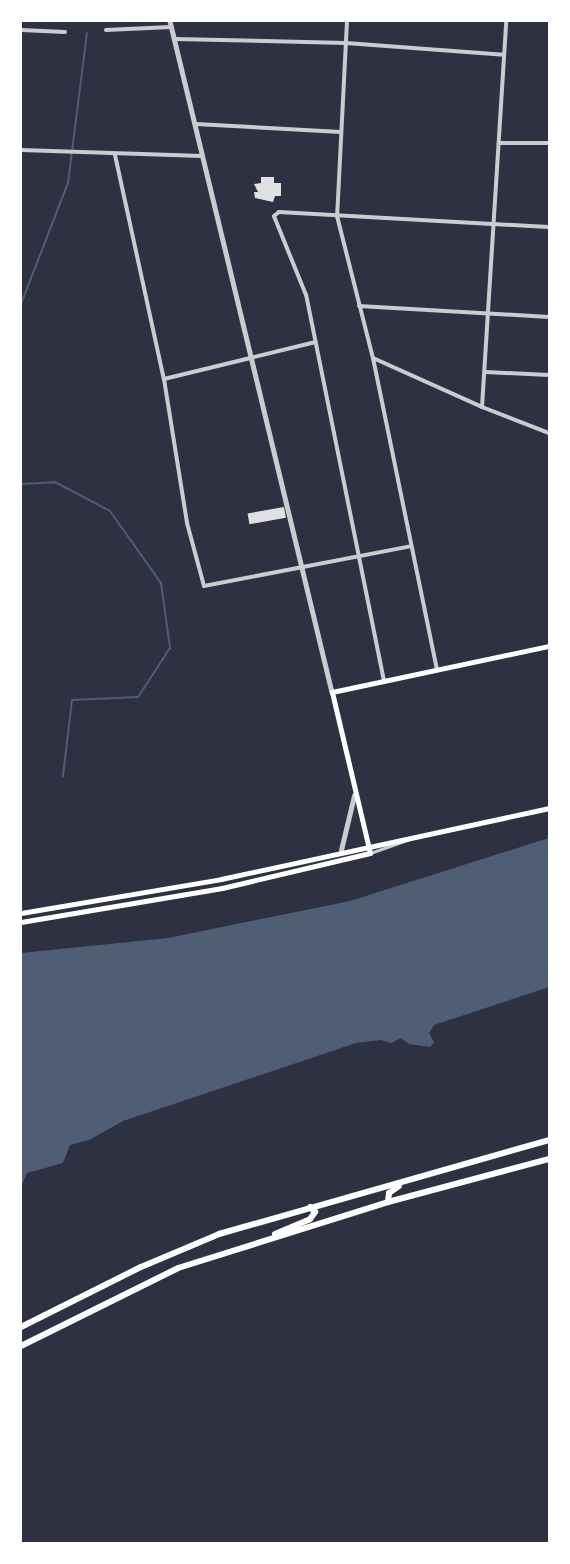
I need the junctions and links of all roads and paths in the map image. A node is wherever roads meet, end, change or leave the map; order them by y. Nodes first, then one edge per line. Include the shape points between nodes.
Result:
1 (347, 21) edge
2 (507, 21) edge
3 (171, 24) edge
4 (21, 30) edge
5 (106, 30) dead end
6 (65, 32) dead end
7 (175, 39) junction
8 (346, 43) junction
9 (504, 55) junction
10 (196, 124) junction
11 (341, 132) junction
12 (501, 143) junction
13 (549, 143) edge
14 (21, 150) edge
15 (115, 155) junction
16 (202, 156) junction
17 (337, 216) junction
18 (494, 226) junction
19 (549, 227) edge
20 (359, 306) junction
21 (490, 313) junction
22 (549, 317) edge
23 (316, 342) junction
24 (251, 358) junction
25 (373, 358) junction
26 (486, 372) junction
27 (549, 375) edge
28 (164, 379) junction
29 (482, 408) junction
30 (549, 433) edge
31 (411, 546) junction
32 (359, 556) junction
33 (302, 567) junction
34 (549, 646) edge
35 (437, 670) junction
36 (384, 682) junction
37 (333, 693) junction
38 (354, 796) junction
39 (549, 808) edge
40 (412, 838) junction
41 (369, 844) junction
42 (341, 850) junction
43 (370, 853) junction
44 (21, 913) edge
45 (21, 922) edge
46 (549, 1140) edge
47 (549, 1159) edge
48 (413, 1179) junction
49 (388, 1202) junction
50 (310, 1207) junction
51 (264, 1240) junction
52 (21, 1328) edge
53 (21, 1346) edge

1 - 8 street
2 - 9 street
3 - 5 street
3 - 7 street
4 - 6 street
7 - 8 street
7 - 10 street
8 - 9 street
8 - 11 street
9 - 12 street
10 - 11 street
10 - 16 street
11 - 17 street
12 - 13 street
12 - 18 street
14 - 15 street
15 - 16 street
15 - 28 street
16 - 24 street
17 - 18 street
17 - 20 street
17 - 23 street via 279,212 274,218 296,265
18 - 19 street
18 - 21 street
20 - 21 street
20 - 25 street
21 - 22 street
21 - 26 street
23 - 24 street
23 - 32 street
24 - 28 street
24 - 33 street
25 - 29 street
25 - 31 street
26 - 27 street
26 - 29 street
28 - 33 street via 187,523 204,586
29 - 30 street
31 - 32 street
31 - 35 street
32 - 33 street
32 - 36 street
33 - 37 street
34 - 35 main road
35 - 36 main road
36 - 37 main road
37 - 38 main road
38 - 41 main road
38 - 42 street
39 - 40 main road
40 - 41 main road
40 - 43 street
41 - 42 main road
41 - 43 main road
42 - 44 main road via 221,879
43 - 45 main road via 222,888
46 - 48 main road
47 - 49 main road
48 - 49 main road via 389,1193
48 - 50 main road
49 - 51 main road
50 - 51 main road via 315,1212 310,1220
50 - 52 main road via 184,1248
51 - 53 main road via 178,1268

